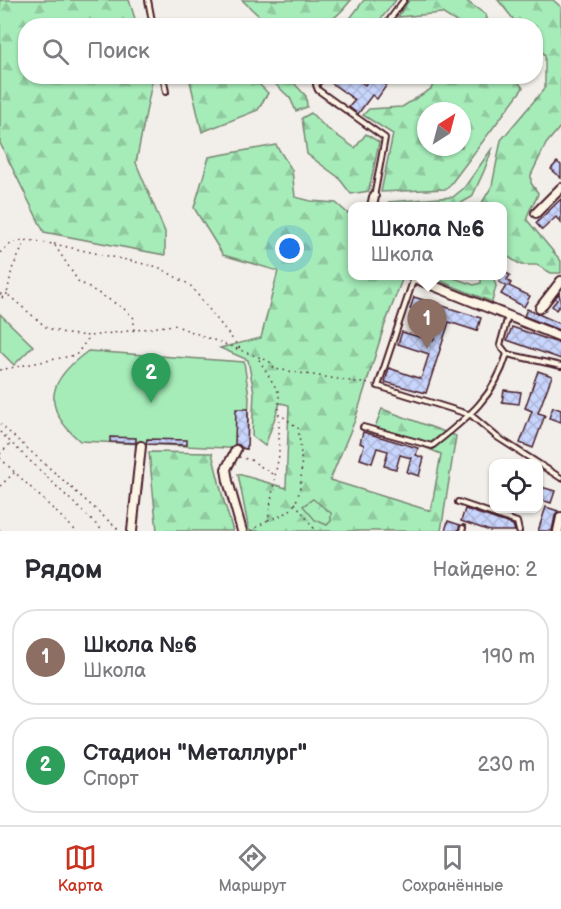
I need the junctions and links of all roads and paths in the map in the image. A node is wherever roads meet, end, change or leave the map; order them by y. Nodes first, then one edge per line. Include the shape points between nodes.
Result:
1 (148, 0) edge
2 (404, 0) edge
3 (151, 18) edge
4 (391, 18) edge
5 (164, 84) edge
6 (317, 84) edge
7 (166, 92) dead end
8 (561, 188) edge
9 (374, 196) joint
10 (373, 202) edge
11 (536, 213) dead end
12 (26, 240) junction
13 (54, 244) junction
14 (0, 253) edge
15 (412, 280) edge
16 (420, 280) edge
17 (561, 281) edge
18 (0, 294) edge
19 (7, 294) junction
20 (0, 299) edge
21 (540, 308) dead end
22 (508, 315) junction
23 (134, 331) junction
24 (90, 336) junction
25 (561, 337) edge
26 (242, 351) junction
27 (507, 354) junction
28 (258, 357) junction
29 (561, 366) edge
30 (0, 370) edge
31 (378, 386) junction
32 (280, 415) junction
33 (471, 415) junction
34 (0, 424) edge
35 (363, 427) dead end
36 (0, 432) edge
37 (11, 443) junction
38 (141, 446) dead end
39 (235, 453) joint
40 (0, 454) edge
41 (0, 458) edge
42 (15, 472) junction
43 (275, 476) junction
44 (561, 478) edge
45 (0, 486) edge
46 (295, 502) junction
47 (458, 502) dead end
48 (561, 517) edge
49 (268, 520) junction
50 (76, 531) edge
51 (103, 531) edge
52 (120, 531) edge
53 (132, 531) edge
54 (242, 531) edge
55 (251, 531) edge
56 (316, 531) edge
57 (519, 531) edge
58 (558, 531) edge

1 - 3 lane
2 - 4 lane
5 - 7 lane
6 - 9 lane via 318,90 385,138
8 - 11 street
9 - 10 street
12 - 13 path
12 - 14 path via 18,239
12 - 19 path via 12,269
13 - 23 path via 78,281 134,318
13 - 26 path via 158,267 190,285
15 - 31 lane
16 - 22 street
17 - 21 street
18 - 19 path
19 - 20 path
19 - 24 path via 47,328
22 - 25 street
22 - 27 lane via 500,345
23 - 24 path
23 - 26 path via 174,326
24 - 30 path via 76,355
26 - 28 path
27 - 29 lane
27 - 33 lane via 495,385
28 - 31 path via 269,361 275,369
28 - 32 path via 279,393
31 - 33 lane
32 - 43 path
32 - 46 path via 298,428 302,460
33 - 35 lane via 430,446
33 - 44 lane via 497,437
34 - 52 path
36 - 37 path
37 - 40 path
37 - 51 path
38 - 53 street
39 - 43 path
39 - 54 street via 226,470
41 - 42 path
42 - 45 path
42 - 50 path
43 - 49 path
46 - 49 path via 289,511
46 - 56 path
47 - 57 lane via 517,522
48 - 58 street
49 - 55 path

